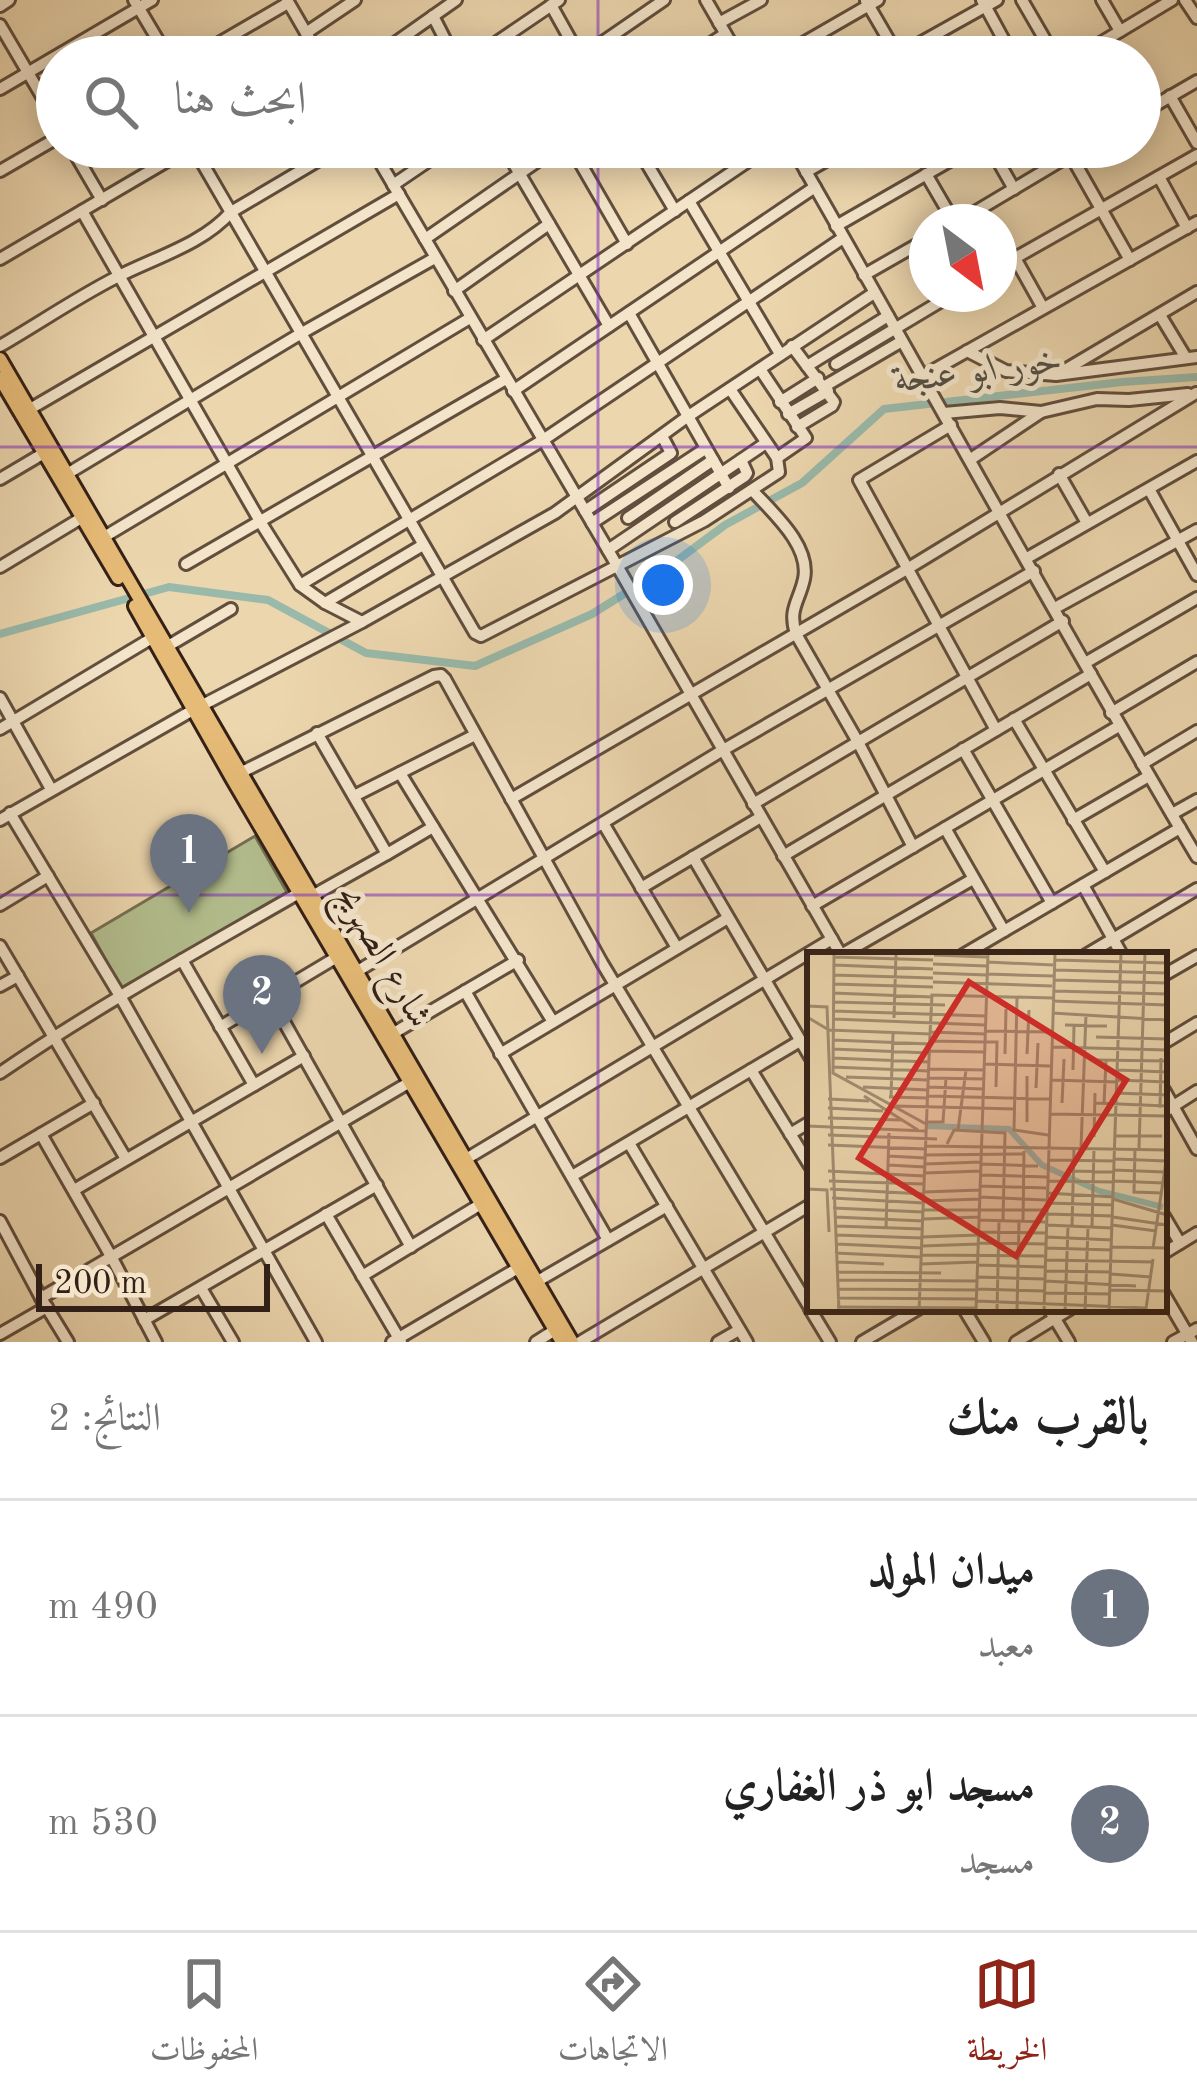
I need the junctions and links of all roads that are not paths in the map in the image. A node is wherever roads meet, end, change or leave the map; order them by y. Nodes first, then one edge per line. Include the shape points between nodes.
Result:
1 (9, 0) edge
2 (152, 0) edge
3 (355, 0) edge
4 (664, 0) edge
5 (706, 0) edge
6 (761, 0) edge
7 (1022, 0) edge
8 (1102, 0) edge
9 (1172, 0) edge
10 (1185, 0) edge
11 (287, 1) edge
12 (452, 1) edge
13 (871, 2) edge
14 (988, 2) edge
15 (555, 3) edge
16 (136, 4) edge
17 (0, 6) edge
18 (433, 16) junction
19 (1197, 18) edge
20 (0, 26) edge
21 (722, 28) junction
22 (1120, 31) junction
23 (306, 33) junction
24 (86, 36) edge
25 (155, 36) edge
26 (230, 36) edge
27 (308, 36) edge
28 (405, 36) edge
29 (443, 36) edge
30 (507, 36) edge
31 (570, 36) edge
32 (611, 36) edge
33 (713, 36) edge
34 (727, 36) edge
35 (814, 36) edge
36 (887, 36) edge
37 (931, 36) edge
38 (1003, 36) edge
39 (1043, 36) edge
40 (1112, 36) edge
41 (36, 68) edge
42 (28, 73) junction
43 (1197, 81) edge
44 (36, 87) edge
45 (0, 89) edge
46 (1170, 96) junction
47 (1161, 101) edge
48 (1197, 143) edge
49 (36, 150) edge
50 (1197, 154) edge
51 (83, 168) edge
52 (156, 168) edge
53 (205, 168) edge
54 (305, 168) edge
55 (384, 168) edge
56 (422, 168) edge
57 (516, 168) edge
58 (528, 168) edge
59 (583, 168) edge
60 (650, 168) edge
61 (738, 168) edge
62 (804, 168) edge
63 (813, 168) edge
64 (937, 168) edge
65 (1002, 168) edge
66 (1044, 168) edge
67 (1079, 168) edge
68 (0, 171) edge
69 (806, 172) junction
70 (519, 174) junction
71 (926, 174) junction
72 (1159, 177) junction
73 (814, 187) junction
74 (396, 189) junction
75 (1014, 189) junction
76 (102, 200) junction
77 (689, 201) junction
78 (945, 204) edge
79 (988, 204) edge
80 (1102, 209) junction
81 (675, 211) junction
82 (82, 212) junction
83 (231, 212) junction
84 (549, 224) junction
85 (1194, 225) edge
86 (836, 226) junction
87 (843, 238) junction
88 (424, 239) junction
89 (627, 244) junction
90 (909, 249) edge
91 (718, 250) junction
92 (1017, 257) edge
93 (435, 258) junction
94 (0, 259) edge
95 (1130, 260) junction
96 (1017, 262) edge
97 (264, 272) junction
98 (863, 274) junction
99 (120, 275) junction
100 (580, 276) junction
101 (454, 291) junction
102 (1197, 292) edge
103 (874, 293) junction
104 (749, 302) junction
105 (1043, 308) junction
106 (913, 312) edge
107 (629, 313) junction
108 (843, 314) junction
109 (1160, 315) junction
110 (470, 318) junction
111 (891, 322) junction
112 (609, 326) junction
113 (816, 331) junction
114 (300, 334) junction
115 (154, 336) junction
116 (483, 340) junction
117 (860, 341) junction
118 (902, 341) junction
119 (0, 346) edge
120 (792, 346) junction
121 (967, 351) junction
122 (781, 354) junction
123 (1193, 356) edge
124 (872, 358) junction
125 (0, 359) edge
126 (657, 364) junction
127 (836, 364) junction
128 (808, 366) junction
129 (760, 369) junction
130 (1057, 375) junction
131 (923, 376) junction
132 (0, 378) edge
133 (510, 385) junction
134 (824, 385) junction
135 (801, 388) junction
136 (730, 389) junction
137 (1197, 393) edge
138 (4, 396) edge
139 (337, 397) junction
140 (190, 399) junction
141 (780, 402) junction
142 (809, 402) junction
143 (938, 403) junction
144 (29, 409) junction
145 (1041, 412) junction
146 (788, 414) junction
147 (817, 415) junction
148 (687, 418) junction
149 (951, 425) junction
150 (796, 428) junction
151 (662, 436) junction
152 (543, 440) junction
153 (766, 443) junction
154 (44, 453) junction
155 (709, 455) junction
156 (633, 456) junction
157 (373, 458) junction
158 (777, 458) junction
159 (741, 460) junction
160 (971, 460) junction
161 (1197, 461) edge
162 (226, 462) junction
163 (654, 464) junction
164 (67, 474) junction
165 (666, 474) junction
166 (721, 474) junction
167 (1060, 474) junction
168 (603, 477) junction
169 (686, 478) junction
170 (0, 479) edge
171 (729, 488) junction
172 (1149, 488) junction
173 (754, 491) junction
174 (612, 492) junction
175 (664, 493) junction
176 (695, 493) junction
177 (576, 496) junction
178 (634, 496) junction
179 (707, 502) junction
180 (620, 506) junction
181 (642, 508) junction
182 (667, 510) junction
183 (585, 511) junction
184 (718, 512) junction
185 (1000, 512) junction
186 (82, 517) junction
187 (628, 518) junction
188 (408, 520) junction
189 (651, 521) junction
190 (261, 523) junction
191 (1088, 523) junction
192 (592, 524) junction
193 (678, 527) junction
194 (1197, 530) edge
195 (637, 531) junction
196 (104, 536) junction
197 (664, 541) junction
198 (1178, 541) junction
199 (423, 545) junction
200 (608, 550) junction
201 (1027, 559) junction
202 (186, 564) dead end
203 (616, 565) junction
204 (0, 567) edge
205 (907, 569) junction
206 (1034, 571) junction
207 (1197, 575) edge
208 (443, 578) junction
209 (300, 585) junction
210 (129, 588) junction
211 (1197, 598) edge
212 (137, 602) junction
213 (325, 603) junction
214 (1055, 608) junction
215 (231, 609) dead end
216 (1063, 621) junction
217 (362, 622) junction
218 (938, 627) junction
219 (796, 634) junction
220 (152, 638) junction
221 (168, 646) junction
222 (1197, 662) edge
223 (1088, 669) junction
224 (967, 677) junction
225 (829, 690) junction
226 (690, 694) junction
227 (0, 698) edge
228 (198, 708) junction
229 (1112, 713) junction
230 (1014, 719) junction
231 (13, 722) junction
232 (1119, 726) junction
233 (0, 729) edge
234 (996, 730) junction
235 (1197, 731) edge
236 (317, 733) junction
237 (475, 735) junction
238 (858, 742) junction
239 (963, 749) junction
240 (723, 750) junction
241 (1146, 770) junction
242 (1044, 771) junction
243 (240, 773) junction
244 (400, 773) junction
245 (51, 789) junction
246 (885, 795) junction
247 (354, 796) junction
248 (511, 799) junction
249 (1197, 800) edge
250 (993, 801) junction
251 (753, 804) junction
252 (1172, 814) junction
253 (5, 816) edge
254 (761, 818) junction
255 (1073, 820) junction
256 (603, 823) junction
257 (433, 827) junction
258 (945, 828) junction
259 (1180, 828) junction
260 (913, 847) junction
261 (387, 854) junction
262 (783, 856) junction
263 (693, 857) junction
264 (1197, 857) edge
265 (543, 859) junction
266 (1105, 872) junction
267 (48, 876) junction
268 (973, 879) junction
269 (1083, 885) junction
270 (641, 888) junction
271 (1197, 890) edge
272 (306, 895) junction
273 (478, 898) junction
274 (1052, 903) junction
275 (0, 904) edge
276 (812, 906) junction
277 (728, 918) junction
278 (1004, 931) junction
279 (832, 939) junction
280 (1113, 939) junction
281 (0, 946) edge
282 (677, 948) junction
283 (811, 952) edge
284 (839, 952) edge
285 (846, 952) edge
286 (972, 952) edge
287 (1091, 952) edge
288 (1121, 952) edge
289 (807, 954) edge
290 (1197, 956) edge
291 (337, 957) junction
292 (182, 960) junction
293 (518, 960) junction
294 (356, 972) junction
295 (1167, 973) edge
296 (18, 976) junction
297 (765, 980) junction
298 (616, 985) junction
299 (0, 986) edge
300 (465, 991) junction
301 (121, 996) junction
302 (270, 997) junction
303 (553, 1022) junction
304 (220, 1027) junction
305 (1195, 1030) edge
306 (392, 1034) junction
307 (54, 1036) junction
308 (800, 1041) junction
309 (1167, 1041) edge
310 (652, 1049) junction
311 (807, 1053) edge
312 (500, 1054) junction
313 (304, 1056) junction
314 (751, 1070) junction
315 (0, 1073) edge
316 (410, 1082) junction
317 (254, 1085) junction
318 (1197, 1091) edge
319 (94, 1103) junction
320 (688, 1108) junction
321 (1169, 1109) edge
322 (538, 1116) junction
323 (191, 1122) junction
324 (341, 1123) junction
325 (807, 1124) edge
326 (41, 1134) junction
327 (790, 1134) junction
328 (629, 1143) junction
329 (1197, 1149) edge
330 (0, 1158) edge
331 (466, 1159) junction
332 (127, 1160) junction
333 (807, 1161) edge
334 (572, 1176) junction
335 (377, 1185) junction
336 (74, 1190) junction
337 (229, 1190) junction
338 (481, 1204) junction
339 (667, 1206) junction
340 (807, 1206) edge
341 (326, 1214) junction
342 (0, 1221) edge
343 (1167, 1221) edge
344 (764, 1232) junction
345 (1197, 1233) edge
346 (4, 1236) edge
347 (608, 1240) junction
348 (1180, 1244) junction
349 (411, 1246) junction
350 (263, 1251) junction
351 (1167, 1251) edge
352 (112, 1258) junction
353 (518, 1268) junction
354 (702, 1268) junction
355 (362, 1276) junction
356 (536, 1282) junction
357 (201, 1288) junction
358 (1167, 1298) edge
359 (44, 1303) junction
360 (807, 1304) edge
361 (812, 1312) edge
362 (966, 1312) edge
363 (898, 1314) edge
364 (1052, 1314) edge
365 (144, 1320) junction
366 (739, 1330) junction
367 (0, 1334) edge
368 (1192, 1335) edge
369 (559, 1336) edge
370 (397, 1341) edge
371 (68, 1342) edge
372 (156, 1342) edge
373 (233, 1342) edge
374 (316, 1342) edge
375 (536, 1342) edge
376 (576, 1342) edge
377 (718, 1342) edge
378 (747, 1342) edge
379 (830, 1342) edge
380 (862, 1342) edge
381 (984, 1342) edge
382 (1016, 1342) edge
383 (1069, 1342) edge
384 (1173, 1342) edge

1 - 17 street
2 - 16 street
3 - 23 street
4 - 32 street
5 - 21 street
6 - 21 street
7 - 39 street
8 - 22 street
9 - 22 street
10 - 19 street
11 - 23 street
11 - 26 street
12 - 18 street
13 - 35 street
13 - 36 street
14 - 37 street
14 - 38 street
15 - 30 street
15 - 31 street
16 - 24 street
16 - 25 street
18 - 28 street
18 - 29 street
20 - 42 street
21 - 33 street
21 - 34 street
22 - 40 street
23 - 27 street
41 - 42 street
42 - 44 street
42 - 45 street
43 - 46 street
46 - 47 street
46 - 48 street
49 - 68 street
50 - 72 street
51 - 76 street
52 - 76 street
53 - 83 street
54 - 83 street
55 - 74 street
56 - 74 street
57 - 70 street
58 - 70 street
59 - 89 street
60 - 81 street
61 - 77 street
62 - 69 street
63 - 69 street
64 - 71 street
65 - 75 street
66 - 75 street
67 - 80 street
69 - 73 street
70 - 84 street
70 - 88 street
71 - 78 street
71 - 86 street
72 - 80 street
72 - 85 street
73 - 86 street
73 - 91 street
74 - 88 street
74 - 97 street
75 - 79 street
76 - 82 street
77 - 81 street
77 - 91 street
80 - 92 street
80 - 95 street
81 - 89 street
82 - 94 street
82 - 99 street
83 - 97 street
83 - 99 street via 202,236
84 - 100 street
84 - 101 street
85 - 95 street
86 - 87 street
87 - 98 street
87 - 104 street
88 - 93 street
89 - 100 street
90 - 98 street
91 - 104 street
91 - 107 street
93 - 101 street
93 - 114 street
95 - 105 street
96 - 105 street
97 - 114 street
97 - 115 street
98 - 103 street
99 - 115 street
99 - 119 street
100 - 112 street
100 - 116 street
101 - 110 street
102 - 109 street
103 - 108 street
103 - 111 street
104 - 122 street
104 - 126 street
105 - 121 street
106 - 111 street
107 - 112 street
107 - 126 street
108 - 113 street
108 - 117 street
109 - 123 street
109 - 130 street
110 - 116 street
110 - 139 street
111 - 117 street
111 - 118 street
112 - 133 street
113 - 120 street
113 - 127 street
114 - 139 street
114 - 140 street
115 - 140 street
115 - 144 street
116 - 133 street
117 - 124 street
117 - 127 street
118 - 124 street
118 - 131 street
120 - 122 street
120 - 128 street
121 - 130 street via 1006,370
121 - 131 street
122 - 129 street
123 - 130 street
124 - 127 street
125 - 144 main road
126 - 148 street
126 - 152 street
127 - 128 street
127 - 134 street
128 - 134 street
129 - 136 street
129 - 141 street
131 - 143 street
132 - 138 main road
133 - 152 street
133 - 157 street
134 - 135 street
134 - 142 street
134 - 147 street via 833,404
135 - 141 street
135 - 142 street
136 - 148 street
136 - 153 street
137 - 145 street via 1097,399
137 - 167 street
138 - 154 main road
139 - 157 street
139 - 162 street
140 - 162 street
140 - 164 street
141 - 146 street
142 - 146 street
142 - 147 street
143 - 145 street
143 - 149 street
144 - 164 main road
145 - 160 street
146 - 150 street
147 - 150 street
148 - 151 street
148 - 155 street
149 - 160 street
149 - 205 street via 859,480
150 - 158 street via 806,438
151 - 156 street
151 - 163 street via 671,451
152 - 177 street
152 - 188 street
153 - 158 street
153 - 159 street
154 - 170 street
154 - 186 main road
155 - 165 street
155 - 166 street
155 - 169 street
156 - 163 street
156 - 168 street
157 - 188 street
157 - 190 street
158 - 173 street via 779,472
159 - 166 street
159 - 171 street via 746,475
160 - 185 street
161 - 172 street
162 - 190 street
162 - 196 street
163 - 165 street
163 - 165 street
163 - 174 street
164 - 196 main road
165 - 169 street
165 - 175 street
165 - 178 street
166 - 171 street
166 - 176 street
167 - 185 street
167 - 191 street
168 - 174 street
168 - 177 street
169 - 175 street
169 - 176 street
171 - 179 street
172 - 191 street
172 - 198 street
173 - 184 street
173 - 219 street via 804,562 792,615
174 - 180 street
174 - 183 street
175 - 181 street
175 - 182 street
176 - 179 street
176 - 182 street
177 - 183 street
177 - 208 street
178 - 180 street
178 - 181 street
179 - 184 street
179 - 193 street
180 - 187 street
180 - 192 street
181 - 187 street
181 - 189 street
182 - 189 street
182 - 193 street
183 - 192 street
184 - 193 street
185 - 201 street
185 - 205 street
186 - 204 street
186 - 210 main road
187 - 195 street
188 - 199 street
188 - 209 street
189 - 195 street
189 - 197 street
190 - 202 street
190 - 209 street
191 - 201 street
192 - 200 street
193 - 197 street
194 - 198 street
195 - 200 street
196 - 210 main road
197 - 203 street
198 - 207 street
198 - 214 street
199 - 208 street
199 - 213 street
200 - 203 street
201 - 206 street
203 - 208 street via 481,636
203 - 226 street
205 - 218 street
205 - 219 street
206 - 214 street
206 - 218 street
208 - 217 street
209 - 213 street
210 - 212 main road
211 - 223 street
212 - 220 main road, شارع الصهريج
212 - 221 main road, شارع الصهريج
213 - 217 street
214 - 216 street
215 - 221 street
216 - 223 street
216 - 224 street
217 - 228 street
218 - 224 street
218 - 225 street
219 - 225 street
219 - 226 street
220 - 228 main road, شارع الصهريج
220 - 231 street
221 - 228 main road, شارع الصهريج
222 - 229 street
223 - 229 street
223 - 230 street
224 - 234 street
224 - 238 street
225 - 238 street
225 - 240 street
226 - 240 street
226 - 248 street
227 - 231 street
228 - 243 main road, شارع الصهريج
228 - 245 street
228 - 272 main road, شارع الصهريج
229 - 232 street
230 - 234 street
230 - 242 street
231 - 233 street
231 - 245 street
232 - 241 street
232 - 242 street
234 - 239 street
235 - 241 street
236 - 237 street via 440,675
236 - 243 street
236 - 247 street
237 - 244 street
237 - 248 street
238 - 246 street
238 - 251 street
239 - 246 street
239 - 250 street
240 - 251 street
240 - 256 street
241 - 252 street
241 - 255 street
242 - 250 street
242 - 255 street
243 - 272 main road, شارع الصهريج
244 - 247 street
244 - 257 street
245 - 253 street
246 - 260 street
246 - 262 street
247 - 261 street
248 - 265 street
249 - 252 street
250 - 258 street
250 - 274 street
251 - 254 street
252 - 259 street
253 - 267 street
254 - 262 street
254 - 263 street
255 - 266 street
256 - 265 street
256 - 270 street
257 - 261 street
257 - 273 street
258 - 260 street
258 - 268 street
259 - 264 street
259 - 266 street
260 - 276 street
261 - 272 street
262 - 276 street
263 - 270 street
263 - 277 street
265 - 273 street
265 - 298 street
266 - 269 street
267 - 275 street
267 - 301 street
268 - 278 street
268 - 285 street
269 - 274 street
269 - 280 street
270 - 282 street
271 - 280 street
272 - 291 main road, شارع الصهريج
272 - 292 street
272 - 294 main road, شارع الصهريج
273 - 293 street
273 - 294 street
274 - 278 street
276 - 279 street
277 - 282 street
277 - 297 street
278 - 286 street
279 - 283 street
279 - 284 street
280 - 287 street
280 - 288 street
281 - 296 street
282 - 298 street
289 - 297 street
290 - 295 street
291 - 302 street
291 - 316 main road, شارع الصهريج
292 - 301 street
292 - 304 street
293 - 300 street
293 - 303 street
294 - 306 main road, شارع الصهريج
296 - 299 street
296 - 307 street
297 - 308 street
297 - 310 street
298 - 303 street
298 - 310 street
300 - 306 street
300 - 312 street
301 - 307 street
301 - 323 street
302 - 304 street
302 - 313 street
303 - 312 street
304 - 317 street
305 - 309 street
306 - 331 main road, شارع الصهريج
307 - 315 street
307 - 319 street
308 - 311 street
308 - 314 street
310 - 320 street
310 - 322 street
312 - 322 street
313 - 317 street
313 - 324 street
314 - 320 street
314 - 327 street
316 - 324 street
316 - 338 main road, شارع الصهريج
317 - 323 street
318 - 321 street
319 - 326 street
319 - 332 street
320 - 328 street
320 - 344 street
321 - 329 street
322 - 331 street
322 - 334 street
323 - 332 street
323 - 337 street
324 - 335 street
324 - 337 street
325 - 327 street
326 - 330 street
326 - 336 street
327 - 333 street
328 - 334 street
328 - 339 street
331 - 356 main road, شارع الصهريج
332 - 336 street
334 - 347 street
335 - 341 street
335 - 349 street
336 - 352 street
337 - 350 street
337 - 352 street
338 - 349 street
338 - 353 main road, شارع الصهريج
339 - 347 street
339 - 354 street
340 - 344 street
341 - 350 street
341 - 355 street
342 - 346 street
343 - 348 street
344 - 354 street
344 - 360 street
345 - 348 street
346 - 359 street
347 - 356 street
348 - 351 street
349 - 355 street
350 - 357 street
350 - 374 street
352 - 359 street
352 - 365 street
353 - 369 main road, شارع الصهريج
353 - 370 street
354 - 366 street
354 - 376 street
355 - 370 street
356 - 376 main road, شارع الصهريج
357 - 365 street
357 - 373 street
358 - 368 street
359 - 367 street
359 - 371 street
361 - 379 street
362 - 381 street
363 - 380 street
364 - 382 street
364 - 383 street
365 - 372 street
366 - 377 street
366 - 378 street
368 - 384 street
369 - 375 street

